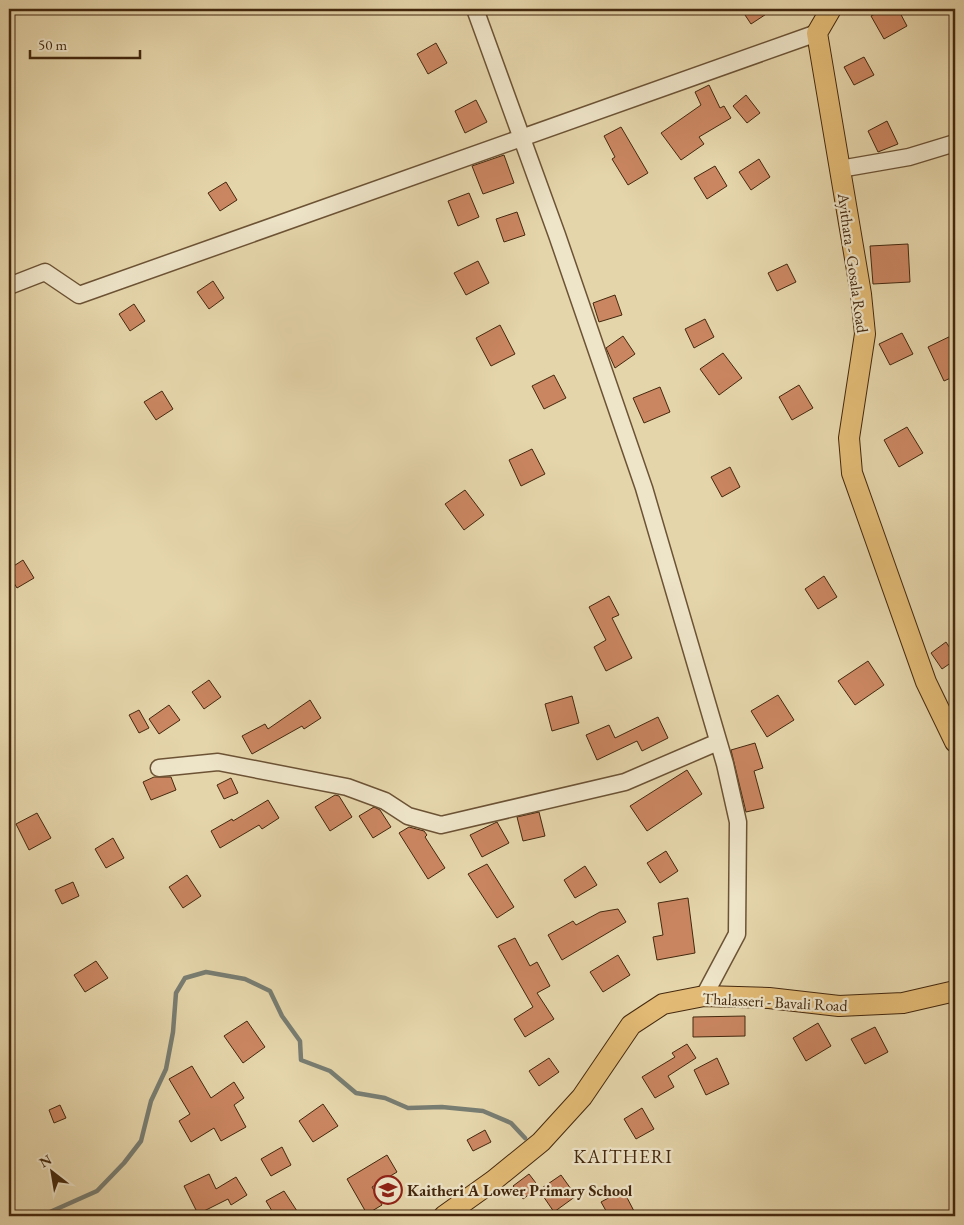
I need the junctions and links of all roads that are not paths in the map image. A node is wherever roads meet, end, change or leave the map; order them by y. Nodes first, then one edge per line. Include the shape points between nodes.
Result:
1 (475, 9) edge
2 (831, 9) edge
3 (817, 33) junction
4 (521, 138) junction
5 (955, 143) edge
6 (840, 169) junction
7 (9, 286) edge
8 (718, 742) junction
9 (955, 742) edge
10 (159, 768) dead end
11 (955, 991) edge
12 (704, 996) junction
13 (444, 1216) edge

1 - 4 street
2 - 3 main road
3 - 4 street
3 - 6 main road, Ayithara - Gosala Road
4 - 7 street via 79,295 45,272
4 - 8 street via 644,488
5 - 6 street via 909,157
6 - 9 main road, Ayithara - Gosala Road via 865,334 849,438 852,473 926,682
8 - 10 street via 625,782 441,825 408,816 385,802 347,787 218,762
8 - 12 street via 738,822 737,934
11 - 12 main road, Thalasseri - Bavali Road via 904,1003 838,1006 770,998
12 - 13 main road, Thalasseri - Bavali Road via 663,1004 631,1026 582,1097 541,1142

